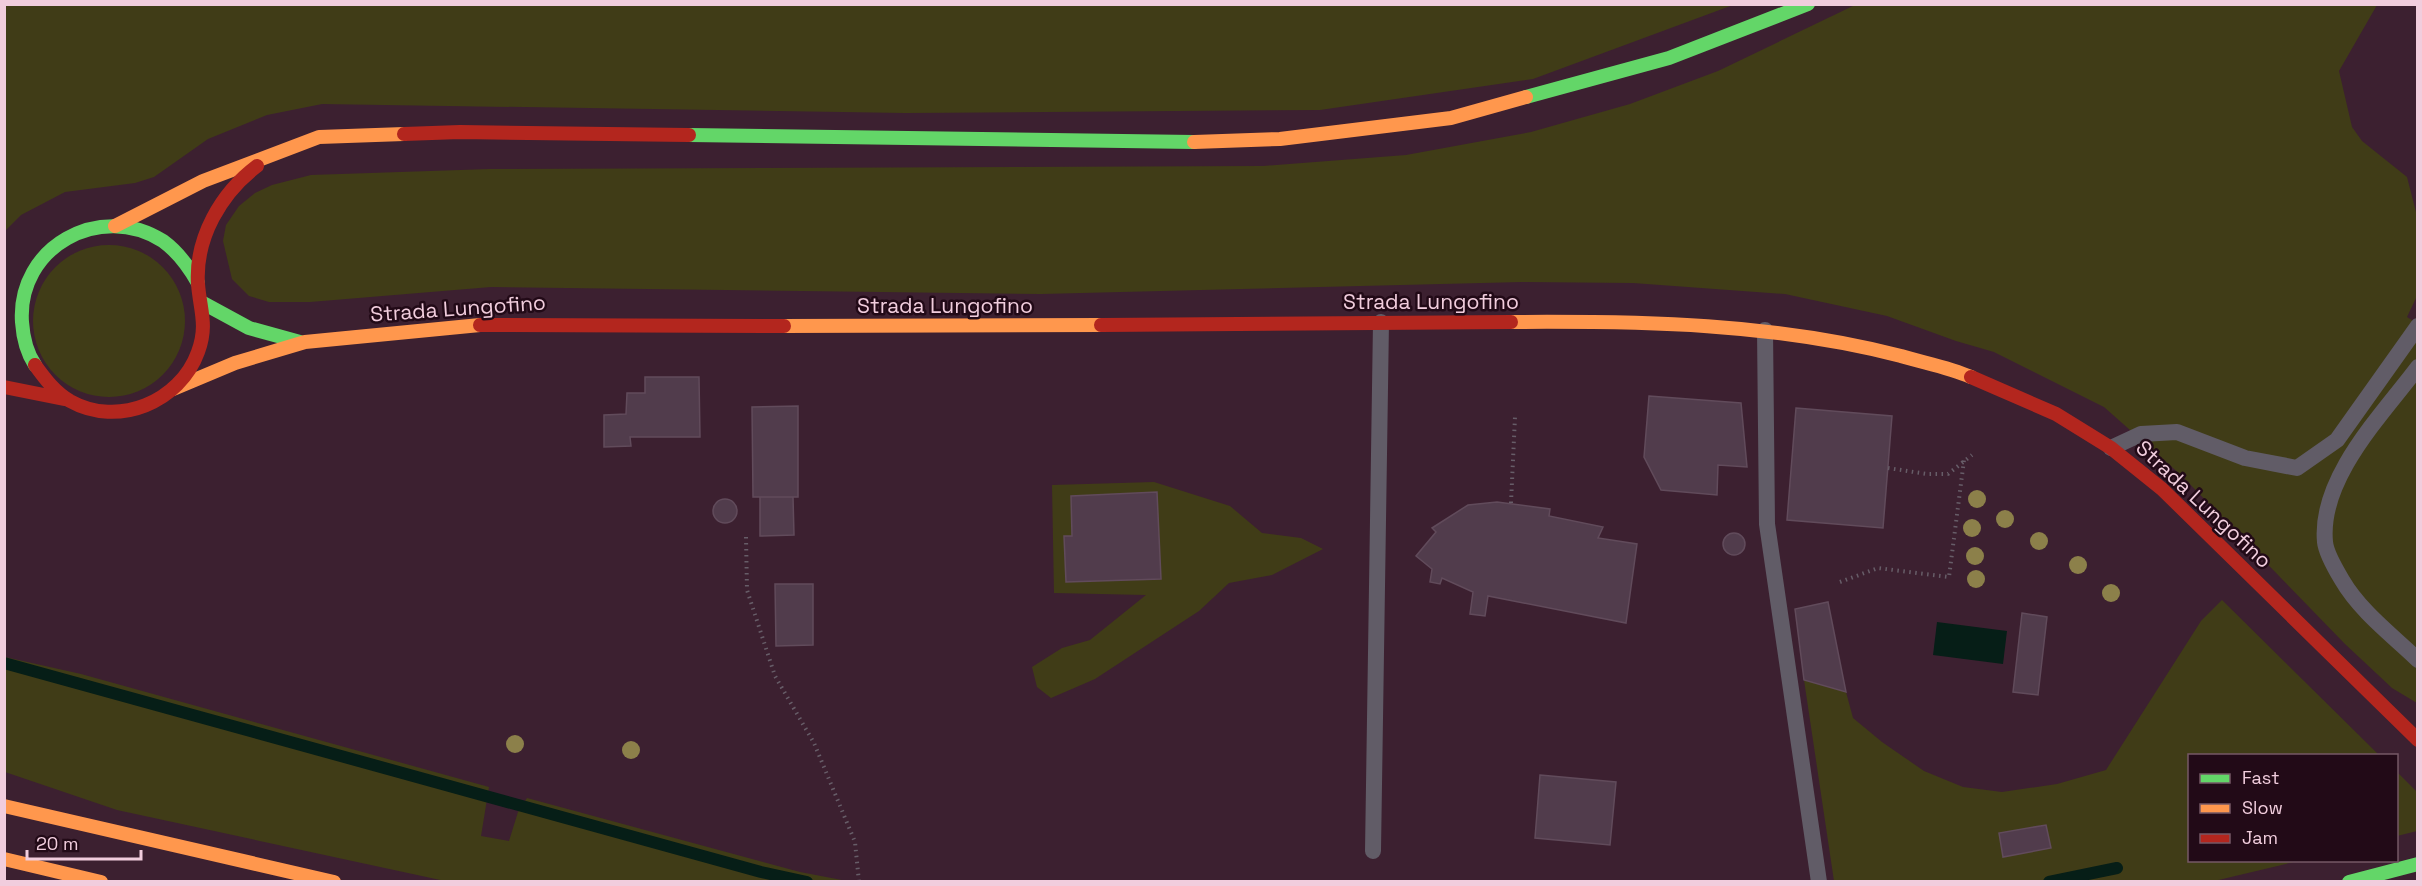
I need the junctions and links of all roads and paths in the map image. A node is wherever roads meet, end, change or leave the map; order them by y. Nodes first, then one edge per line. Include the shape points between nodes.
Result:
1 (1808, 4) edge
2 (286, 150) junction
3 (115, 226) junction
4 (198, 283) junction
5 (21, 299) junction
6 (203, 303) junction
7 (4, 311) edge
8 (1382, 322) junction
9 (2418, 326) edge
10 (1766, 330) junction
11 (305, 342) junction
12 (2418, 367) edge
13 (4, 387) edge
14 (173, 389) junction
15 (64, 399) junction
16 (1515, 417) dead end
17 (2111, 448) junction
18 (1972, 454) dead end
19 (1964, 460) junction
20 (1888, 468) dead end
21 (1511, 503) dead end
22 (746, 537) dead end
23 (1840, 582) dead end
24 (2418, 660) edge
25 (2418, 740) edge
26 (4, 806) edge
27 (1373, 851) dead end
28 (4, 859) edge
29 (2418, 864) edge
30 (101, 882) edge
31 (334, 882) edge
32 (859, 882) edge
33 (1819, 882) edge
34 (2349, 882) edge

1 - 2 main road via 1669,58 1451,118 1280,139 1190,142 460,132 319,137
2 - 3 main road via 203,181
2 - 4 main road via 250,170 228,193 211,221 201,252
3 - 4 main road via 156,237 173,249
3 - 5 main road via 73,234 55,245 39,260
4 - 6 main road
5 - 7 main road
5 - 15 main road via 19,322 32,366
6 - 11 main road, Strada Lungofino via 264,336
6 - 14 main road via 205,322 196,358
8 - 10 main road, Strada Lungofino via 1617,321
8 - 11 main road, Strada Lungofino via 901,327 511,323
8 - 27 lane
9 - 17 lane via 2337,440 2297,468 2245,458 2176,432 2141,434
10 - 17 main road, Strada Lungofino via 1869,348 1959,372 2056,414
10 - 33 lane via 1767,524
11 - 14 main road, Strada Lungofino via 235,363
12 - 24 lane via 2344,467 2328,506 2325,543 2343,581 2367,611
13 - 15 main road
14 - 15 main road via 154,402 121,411 86,408
16 - 21 path
17 - 25 main road, Strada Lungofino via 2162,489
18 - 19 path
19 - 20 path via 1948,474
19 - 23 path via 1949,577 1878,568
22 - 32 path via 747,590 771,665 814,743 855,842
26 - 31 main road
28 - 30 main road
29 - 34 main road

